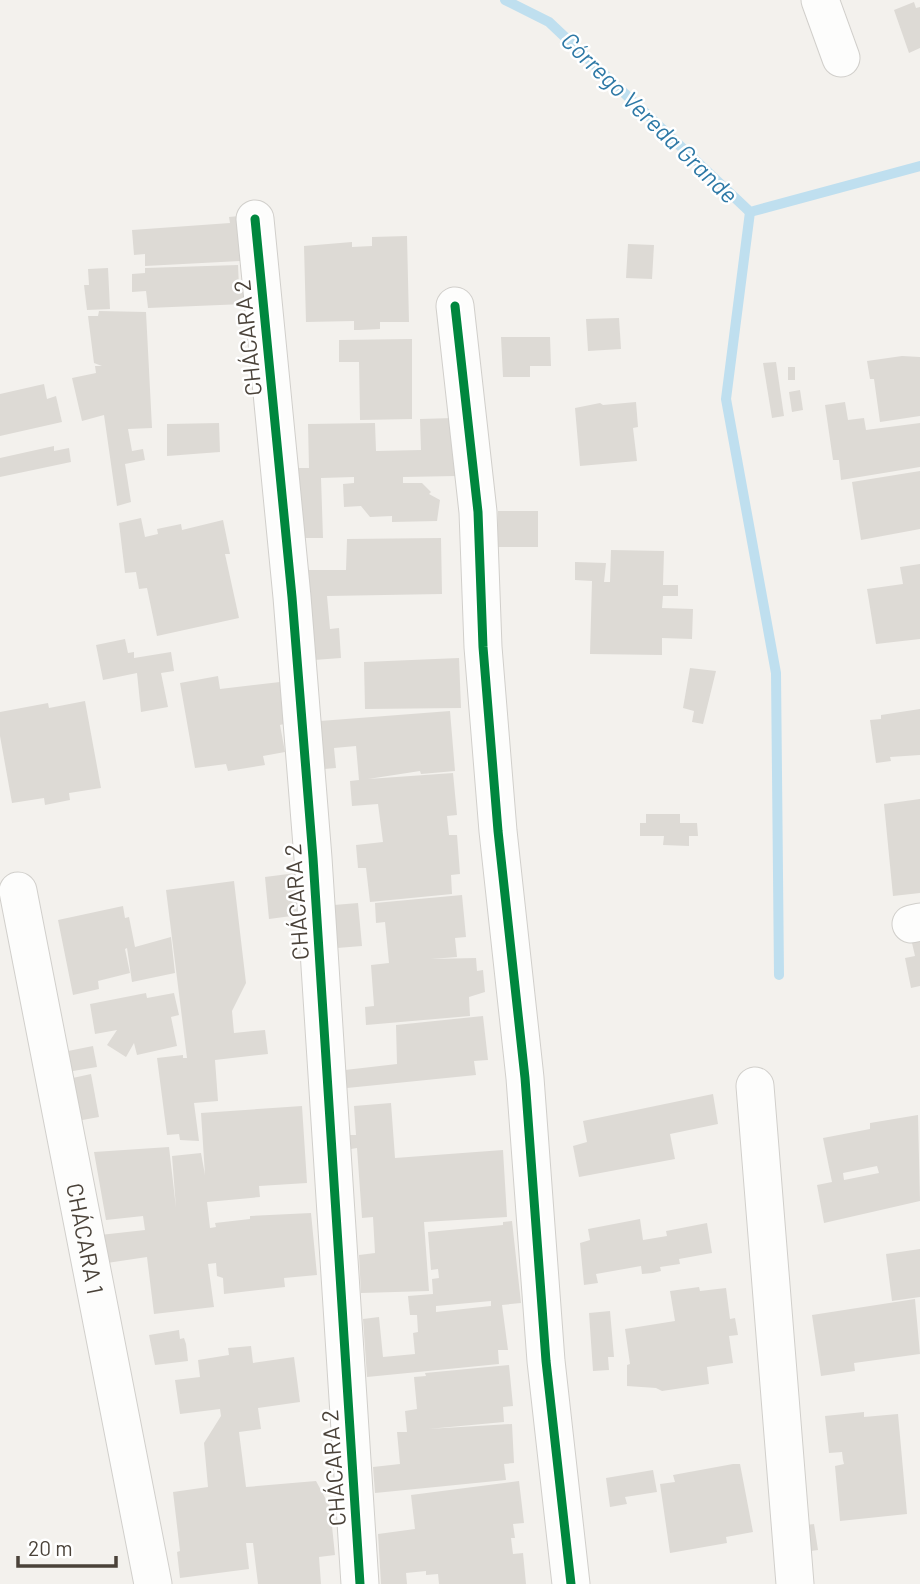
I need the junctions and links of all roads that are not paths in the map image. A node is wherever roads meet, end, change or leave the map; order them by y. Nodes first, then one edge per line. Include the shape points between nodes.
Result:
1 (820, 0) edge
2 (841, 58) dead end
3 (255, 219) dead end
4 (455, 306) dead end
5 (18, 891) dead end
6 (755, 1086) dead end
7 (153, 1584) edge
8 (360, 1584) edge
9 (572, 1584) edge
10 (795, 1584) edge

1 - 2 street
3 - 8 street, CHÁCARA 2 via 304,739
4 - 9 street via 478,512 483,648 525,1078 546,1361
5 - 7 street, CHÁCARA 1
6 - 10 street

